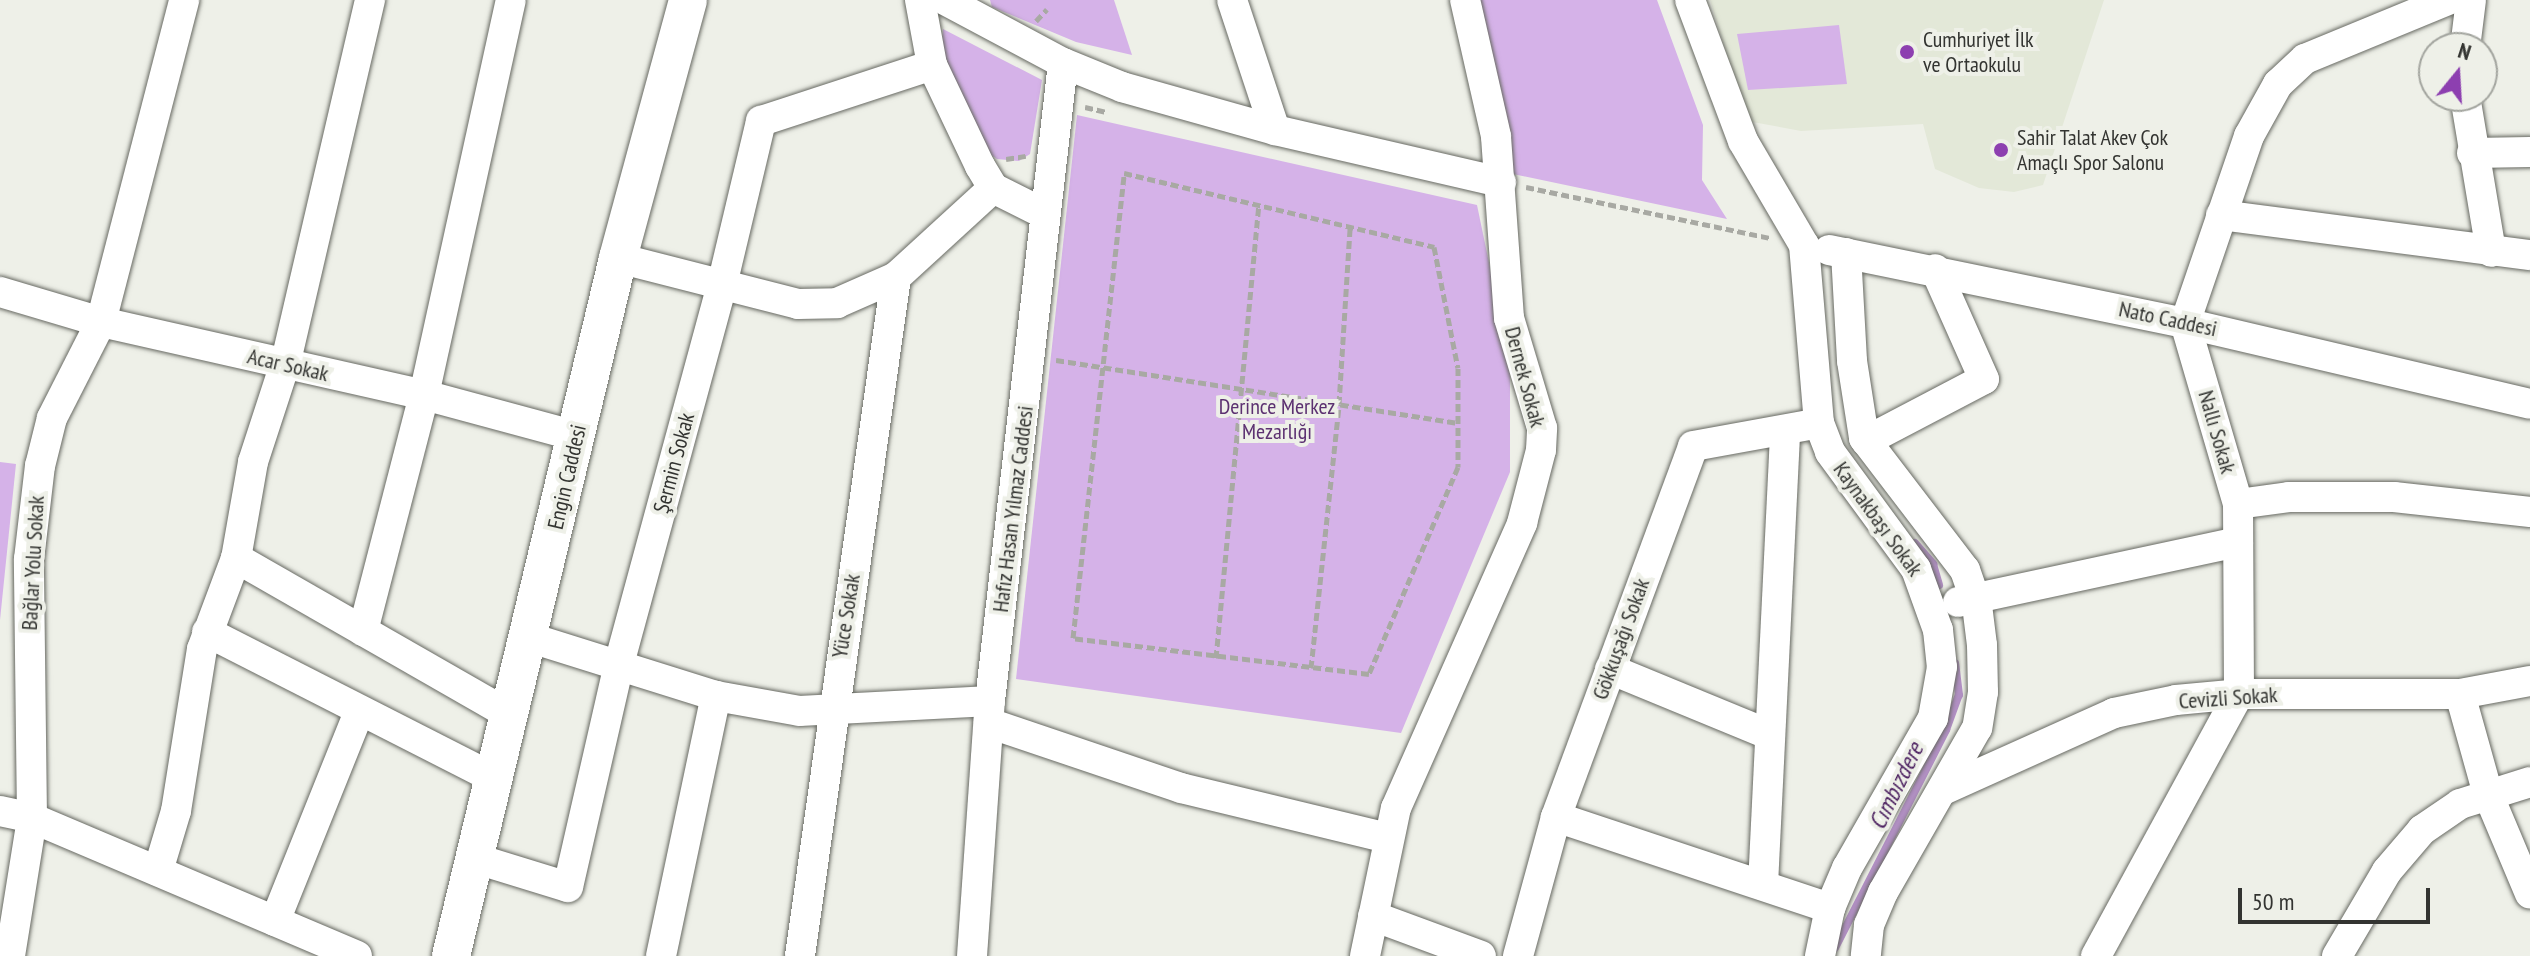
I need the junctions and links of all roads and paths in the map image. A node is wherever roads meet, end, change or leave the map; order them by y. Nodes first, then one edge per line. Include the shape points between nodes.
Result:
1 (184, 0) edge
2 (370, 0) edge
3 (511, 0) edge
4 (688, 0) edge
5 (920, 0) edge
6 (945, 0) edge
7 (1232, 0) edge
8 (1465, 0) edge
9 (1690, 0) edge
10 (2448, 0) edge
11 (2471, 0) edge
12 (2467, 32) edge
13 (1063, 63) junction
14 (932, 65) junction
15 (2467, 112) edge
16 (1275, 130) junction
17 (2530, 152) edge
18 (2472, 153) junction
19 (1030, 154) dead end
20 (995, 173) junction
21 (1501, 182) junction
22 (1259, 206) junction
23 (1045, 214) junction
24 (2221, 215) junction
25 (1350, 227) junction
26 (1804, 245) junction
27 (2491, 252) junction
28 (1846, 253) junction
29 (2530, 255) edge
30 (618, 258) junction
31 (1935, 269) junction
32 (896, 277) junction
33 (722, 285) junction
34 (0, 292) edge
35 (101, 322) junction
36 (2185, 323) junction
37 (1041, 358) junction
38 (285, 364) junction
39 (1103, 365) junction
40 (1242, 388) junction
41 (424, 395) junction
42 (1339, 404) junction
43 (2530, 404) edge
44 (1458, 423) junction
45 (1819, 423) junction
46 (1785, 432) junction
47 (576, 436) junction
48 (1866, 441) junction
49 (2238, 504) junction
50 (2530, 512) edge
51 (2238, 542) junction
52 (236, 558) junction
53 (1975, 599) junction
54 (1933, 607) junction
55 (363, 631) junction
56 (207, 632) junction
57 (531, 638) junction
58 (1216, 658) junction
59 (619, 664) junction
60 (1311, 668) junction
61 (1610, 669) junction
62 (2530, 681) edge
63 (2239, 694) junction
64 (2460, 694) junction
65 (716, 696) junction
66 (360, 710) junction
67 (832, 711) junction
68 (990, 712) junction
69 (512, 716) junction
70 (1768, 734) junction
71 (495, 779) junction
72 (1408, 780) junction
73 (2530, 782) edge
74 (1943, 790) junction
75 (2488, 794) junction
76 (0, 811) edge
77 (1556, 817) junction
78 (32, 818) junction
79 (1388, 838) junction
80 (477, 859) junction
81 (158, 871) junction
82 (1763, 885) junction
83 (2530, 894) edge
84 (1830, 908) junction
85 (1380, 919) junction
86 (275, 921) junction
87 (10, 956) edge
88 (357, 956) edge
89 (451, 956) edge
90 (661, 956) edge
91 (800, 956) edge
92 (972, 956) edge
93 (1365, 956) edge
94 (1380, 956) edge
95 (1481, 956) edge
96 (1518, 956) edge
97 (1820, 956) edge
98 (1866, 956) edge
99 (2096, 956) edge
100 (2337, 956) edge

1 - 35 street, Bağlar Yolu Sokak
2 - 38 street
3 - 41 street
4 - 30 street, Engin Caddesi
5 - 14 street
6 - 13 street
7 - 16 street
8 - 21 street, Dernek Sokak
9 - 26 street via 1743,141
10 - 24 street via 2331,46 2292,69 2257,117
11 - 12 street
13 - 16 street via 1150,96
13 - 23 street, Hafız Hasan Yılmaz Caddesi
14 - 20 street via 960,132
14 - 33 street, Şermin Sokak via 761,121
15 - 18 street
16 - 21 street
17 - 18 street
18 - 27 street
19 - 20 path
20 - 23 street
20 - 32 street
21 - 26 path
21 - 72 street, Dernek Sokak via 1509,318 1542,428 1538,475 1522,523
22 - 25 path
22 - 39 path via 1124,173
22 - 40 path
23 - 37 street, Hafız Hasan Yılmaz Caddesi
24 - 27 street
24 - 36 street
25 - 42 path
25 - 44 path via 1434,247 1458,368
26 - 28 street, Nato Caddesi
26 - 45 street, Kaynakbaşı Sokak
27 - 29 street
28 - 31 street, Nato Caddesi
28 - 48 street via 1856,410
30 - 33 street
30 - 47 street, Engin Caddesi
31 - 36 street, Nato Caddesi
31 - 48 street via 1984,379
32 - 33 street via 857,297 819,306
32 - 67 street, Yüce Sokak
33 - 59 street, Şermin Sokak
34 - 35 street, Acar Sokak
35 - 38 street, Acar Sokak
35 - 78 street, Bağlar Yolu Sokak via 52,418 33,504
36 - 43 street, Nato Caddesi
36 - 49 street, Nallı Sokak
37 - 39 path
37 - 68 street, Hafız Hasan Yılmaz Caddesi
38 - 41 street, Acar Sokak
38 - 52 street via 253,462
39 - 40 path
39 - 58 path via 1073,638
40 - 42 path
40 - 58 path
41 - 47 street, Acar Sokak
41 - 55 street
42 - 44 path
42 - 60 path
44 - 60 path via 1458,467 1369,674
45 - 46 street, Gökkuşağı Sokak
45 - 54 street, Kaynakbaşı Sokak via 1845,479 1900,544
46 - 61 street, Gökkuşağı Sokak via 1693,446
46 - 70 street
47 - 57 street, Engin Caddesi
48 - 53 street via 1939,531 1965,570
49 - 50 street via 2289,497 2394,497
49 - 51 street, Nallı Sokak
51 - 53 street
51 - 63 street, Nallı Sokak
52 - 55 street
52 - 56 street
53 - 54 street
53 - 74 street via 1983,692 1977,728
54 - 84 street, Kaynakbaşı Sokak via 1942,667 1933,718 1847,868
55 - 69 street
56 - 66 street
56 - 81 street via 176,811
57 - 59 street
57 - 69 street, Engin Caddesi
58 - 60 path
59 - 65 street
59 - 80 street, Şermin Sokak via 568,887
61 - 70 street
61 - 77 street, Gökkuşağı Sokak
62 - 64 street, Cevizli Sokak
63 - 64 street, Cevizli Sokak
63 - 74 street, Cevizli Sokak via 2114,713
63 - 99 street, Nallı Sokak
64 - 75 street
65 - 67 street
65 - 90 street
66 - 71 street
66 - 86 street
67 - 68 street
67 - 91 street, Yüce Sokak
68 - 79 street via 1181,788
68 - 92 street, Hafız Hasan Yılmaz Caddesi
69 - 71 street, Engin Caddesi
70 - 82 street
71 - 80 street, Engin Caddesi
72 - 79 street, Dernek Sokak
72 - 85 street, Dernek Sokak
73 - 75 street
74 - 98 street via 1883,892 1869,925
75 - 83 street
75 - 100 street via 2440,815 2404,847
76 - 78 street
77 - 82 street
77 - 96 street, Gökkuşağı Sokak
78 - 81 street
78 - 87 street, Bağlar Yolu Sokak
79 - 85 street, Dernek Sokak
80 - 89 street, Engin Caddesi
81 - 86 street
82 - 84 street
84 - 97 street, Kaynakbaşı Sokak
85 - 93 street, Dernek Sokak
85 - 94 street, Dernek Sokak
85 - 95 street
86 - 88 street

